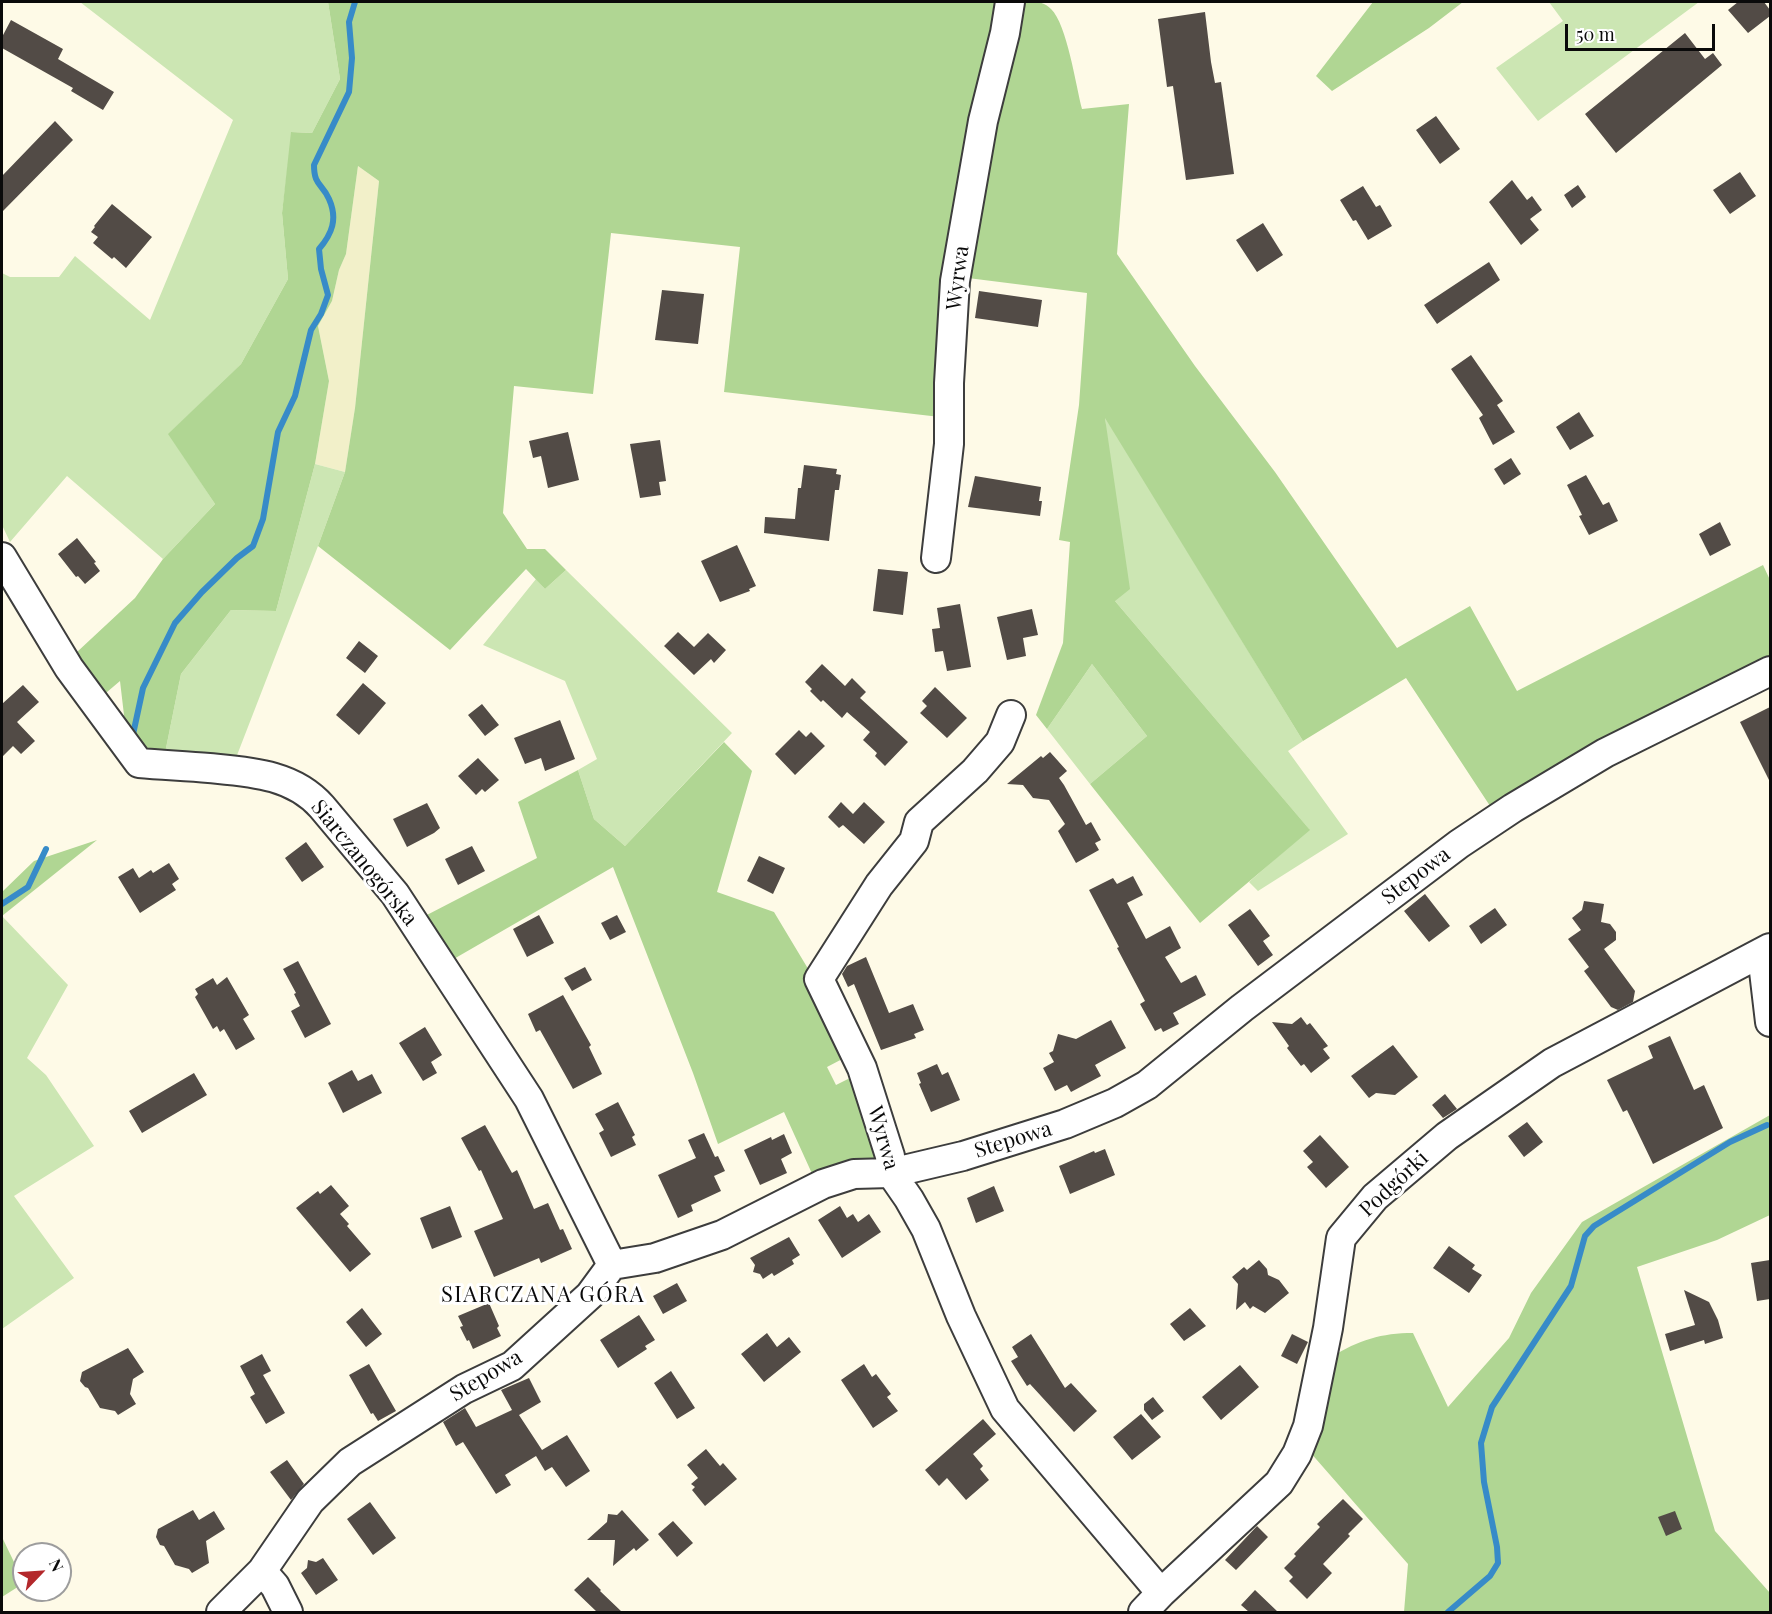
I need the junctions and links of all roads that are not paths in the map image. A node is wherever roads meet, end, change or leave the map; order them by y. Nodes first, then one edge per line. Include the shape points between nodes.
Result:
1 (1010, 2) edge
2 (2, 557) edge
3 (936, 558) dead end
4 (1770, 671) edge
5 (1011, 715) dead end
6 (1766, 951) edge
7 (1770, 1022) edge
8 (891, 1173) junction
9 (612, 1265) junction
10 (262, 1571) junction
11 (1152, 1603) edge
12 (221, 1612) edge
13 (288, 1612) edge

1 - 3 street, Wyrwa via 983,122 956,281 949,444
2 - 9 street, Siarczanogórska via 69,669 139,763 258,772 286,781 317,802 395,894 523,1090
4 - 8 street, Stepowa via 1605,753 1513,808 1452,849 1147,1085 1116,1103 1065,1124 963,1156
5 - 8 street, Wyrwa via 1000,742 975,771 919,822 914,842 879,885 819,979 862,1068 890,1156
6 - 7 street
6 - 11 street, Podgórki via 1552,1063 1447,1136 1375,1197 1341,1238 1328,1328 1308,1426 1297,1454 1279,1483
8 - 9 street, Stepowa via 854,1174 823,1184 711,1239 655,1257
8 - 11 street, Wyrwa via 926,1229 1005,1409
9 - 10 street, Stepowa via 590,1295 512,1366 464,1389 350,1462 310,1501
10 - 12 street, Stepowa
10 - 13 street

